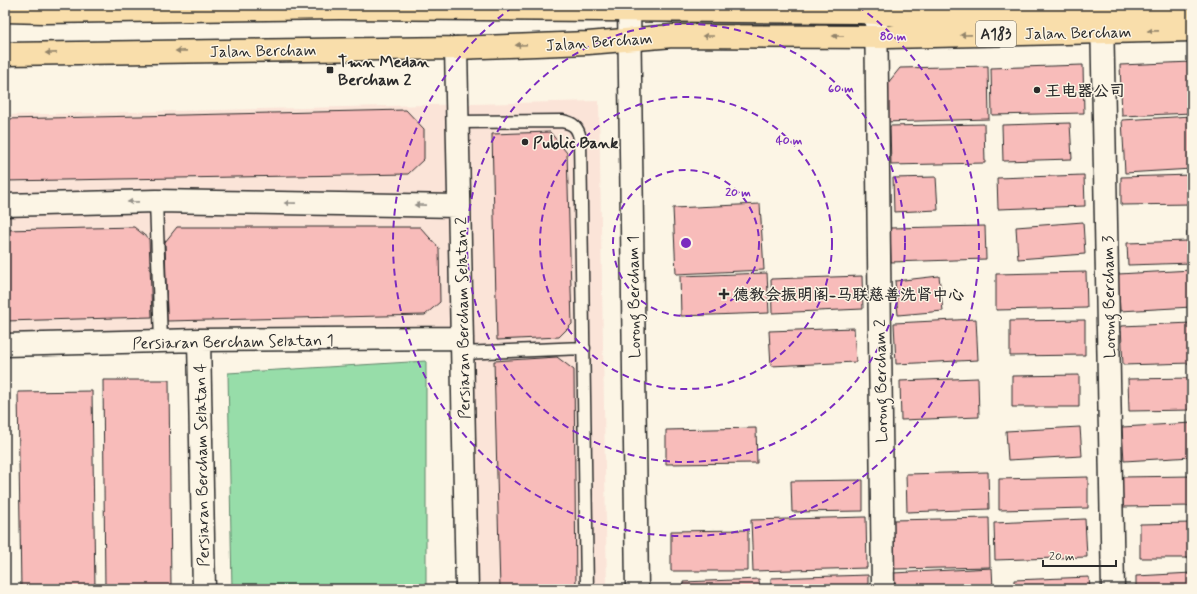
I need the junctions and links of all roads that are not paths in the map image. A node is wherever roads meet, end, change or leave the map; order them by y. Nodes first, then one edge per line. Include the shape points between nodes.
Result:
1 (340, 7) edge
2 (629, 8) edge
3 (876, 9) edge
4 (5, 11) edge
5 (1192, 13) edge
6 (1103, 17) edge
7 (1192, 30) edge
8 (876, 36) junction
9 (630, 39) junction
10 (456, 48) junction
11 (5, 54) edge
12 (458, 122) junction
13 (156, 201) junction
14 (5, 205) edge
15 (460, 206) junction
16 (199, 340) junction
17 (161, 341) junction
18 (5, 345) edge
19 (462, 346) junction
20 (584, 348) junction
21 (204, 589) edge
22 (468, 589) edge
23 (587, 589) edge
24 (637, 589) edge
25 (883, 589) edge
26 (1113, 589) edge

1 - 2 main road, Jalan Bercham / A183
1 - 4 main road, Jalan Bercham / A183
2 - 3 main road, Jalan Bercham / A183
2 - 9 street, Lorong Bercham 1
3 - 6 main road, Jalan Bercham / A183 via 916,17
3 - 8 street, Lorong Bercham 2
5 - 6 main road, Jalan Bercham / A183
7 -> 6 main road, Jalan Bercham / A183
6 -> 8 main road, Jalan Bercham / A183
6 - 26 street, Lorong Bercham 3
8 -> 9 main road, Jalan Bercham / A183 via 673,36
8 - 25 street, Lorong Bercham 2
9 -> 10 main road, Jalan Bercham / A183
9 - 24 street, Lorong Bercham 1
10 -> 11 main road, Jalan Bercham / A183
10 - 12 street, Persiaran Bercham Selatan 2
12 - 15 street, Persiaran Bercham Selatan 2
12 - 20 lane via 562,121 569,122 579,132
13 -> 14 street
15 -> 13 street
13 - 17 lane
15 - 19 street, Persiaran Bercham Selatan 2
16 - 17 street, Persiaran Bercham Selatan 1
16 - 19 street, Persiaran Bercham Selatan 1
16 - 21 street, Persiaran Bercham Selatan 4
17 - 18 street, Persiaran Bercham Selatan 1
19 - 20 lane
19 - 22 street, Persiaran Bercham Selatan 2
20 - 23 lane

